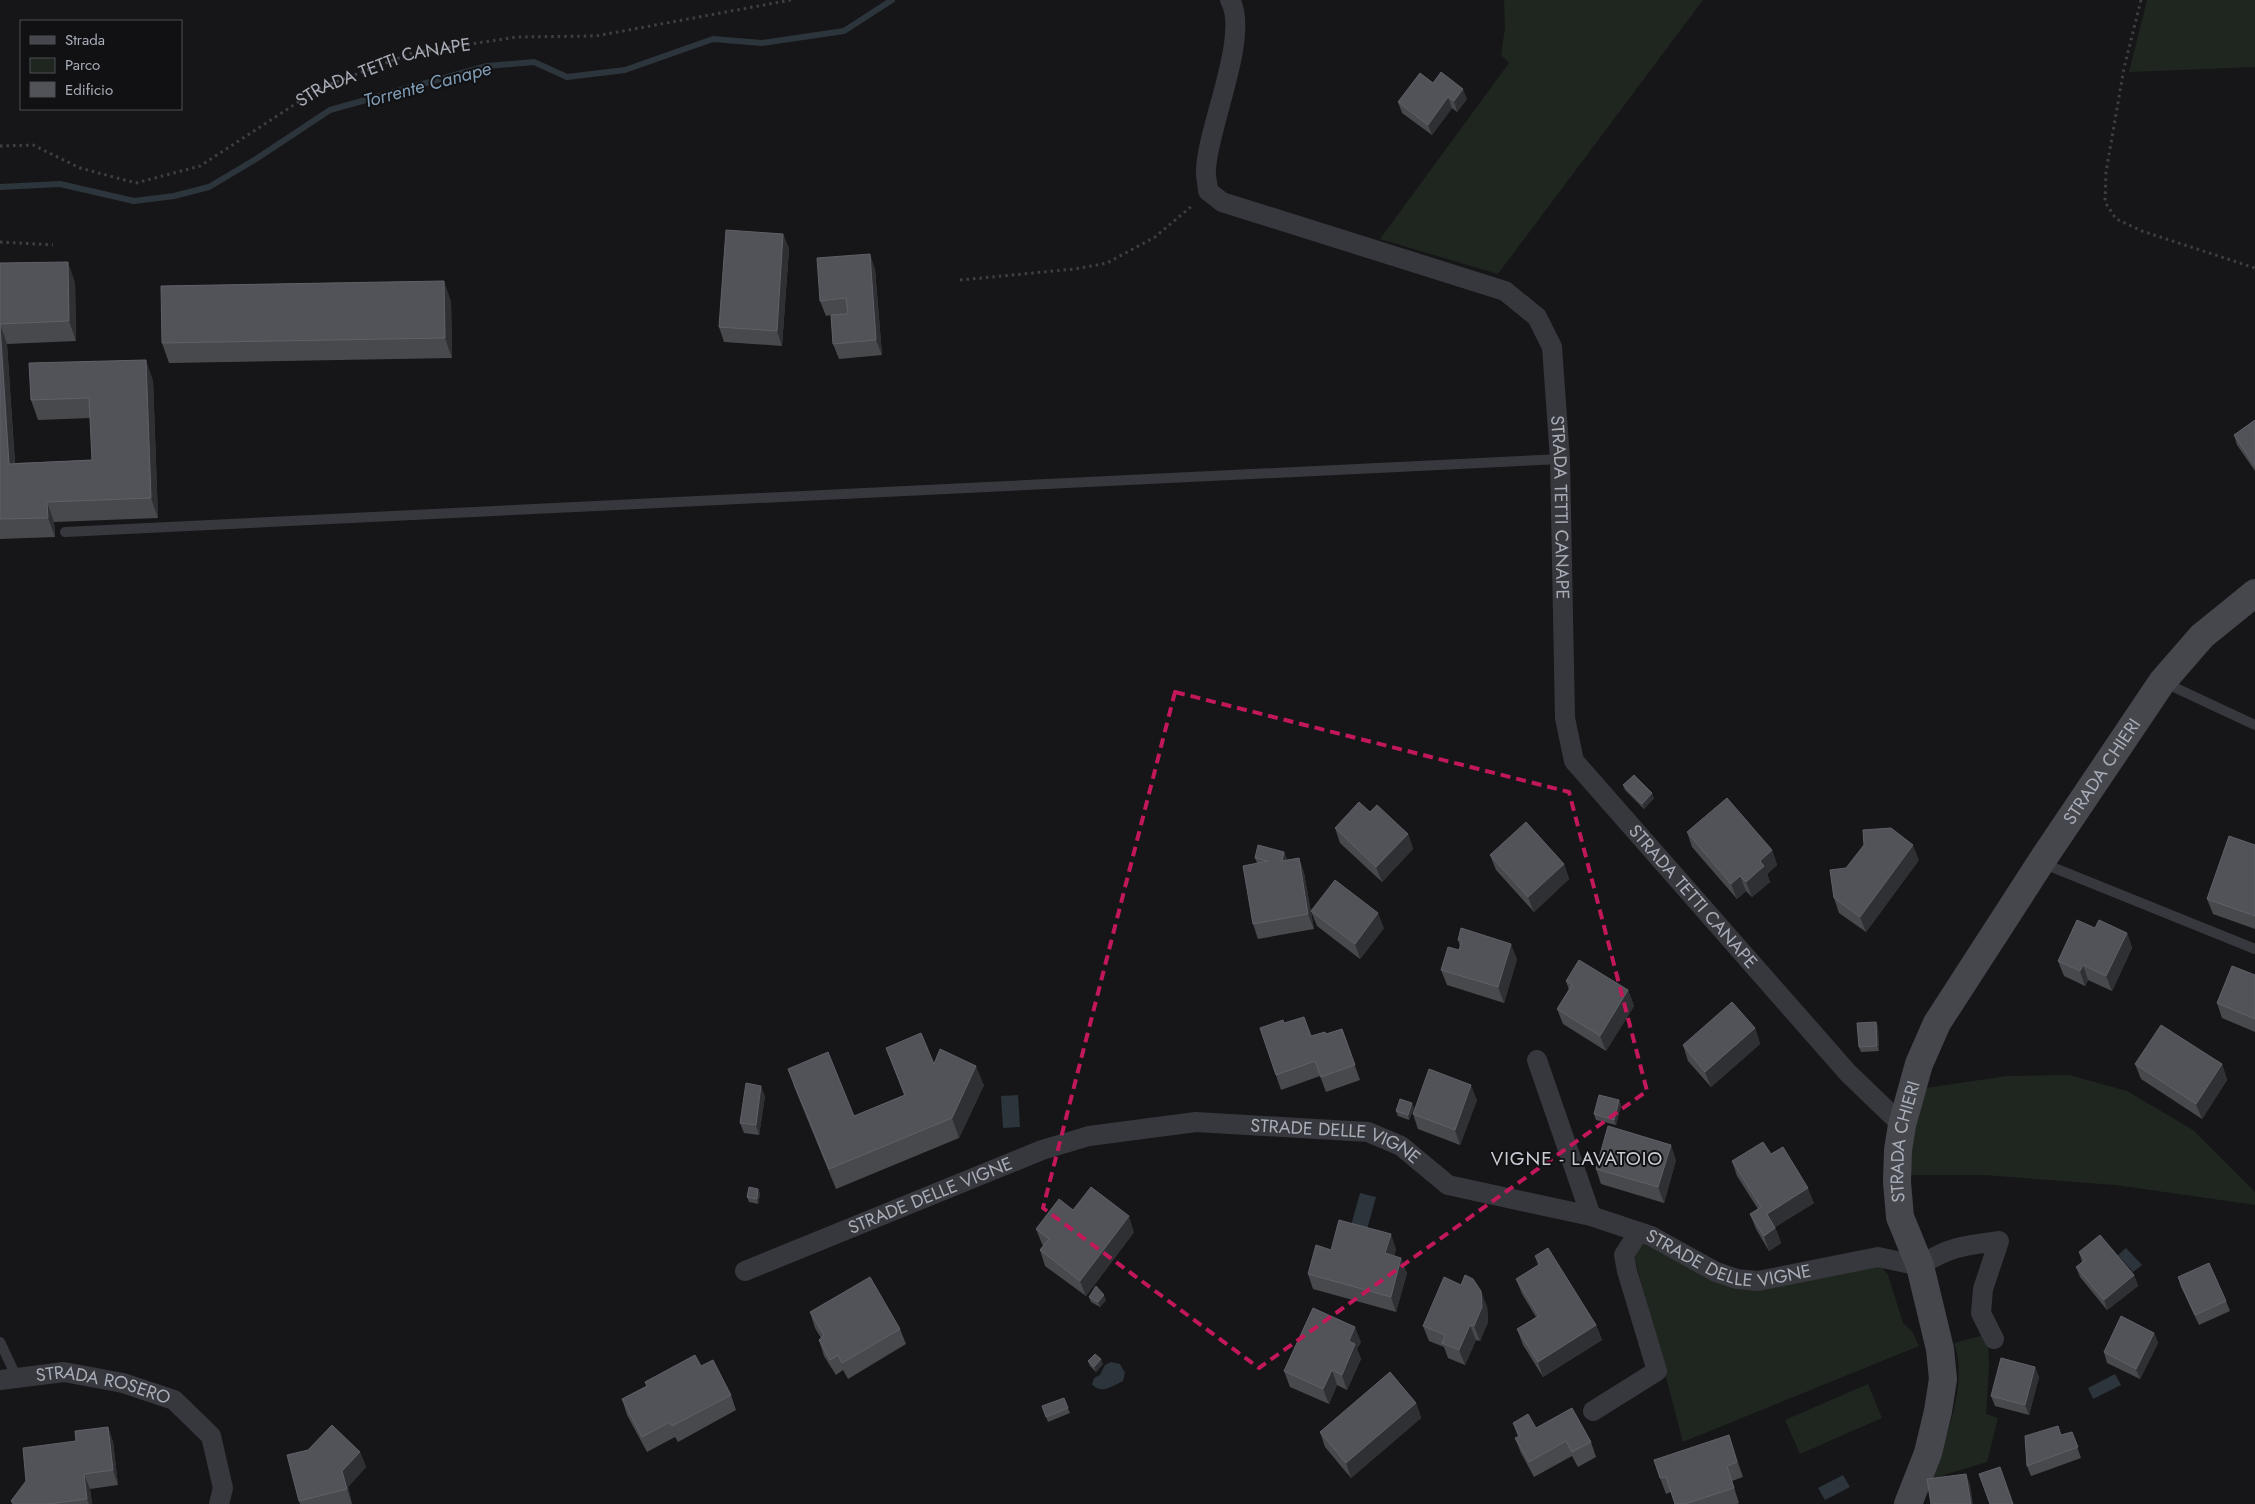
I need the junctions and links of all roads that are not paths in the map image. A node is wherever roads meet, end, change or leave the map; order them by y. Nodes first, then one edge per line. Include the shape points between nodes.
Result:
1 (1230, 0) edge
2 (1560, 458) junction
3 (65, 532) dead end
4 (2255, 593) edge
5 (2162, 682) junction
6 (2255, 725) edge
7 (2041, 862) junction
8 (2255, 949) edge
9 (1537, 1060) dead end
10 (1902, 1125) junction
11 (1591, 1216) junction
12 (1639, 1232) junction
13 (1920, 1266) junction
14 (746, 1271) dead end
15 (1994, 1339) dead end
16 (0, 1342) edge
17 (9, 1379) edge
18 (1593, 1411) dead end
19 (219, 1504) edge
20 (1908, 1504) edge

1 - 2 street, STRADA TETTI CANAPE via 1236,38 1210,144 1206,169 1208,191 1222,202 1505,291 1538,317 1552,347
2 - 3 lane
2 - 10 street, STRADA TETTI CANAPE via 1565,718 1574,761 1848,1073
4 - 5 main road, STRADA CHIERI via 2202,636
5 - 6 lane
5 - 7 main road, STRADA CHIERI
7 - 8 lane
7 - 10 main road, STRADA CHIERI via 1938,1022 1919,1064
9 - 11 street
10 - 13 main road, STRADA CHIERI via 1897,1182 1900,1217
11 - 12 street, STRADE DELLE VIGNE
11 - 14 street, STRADE DELLE VIGNE via 1448,1185 1401,1146 1368,1132 1196,1122 1089,1136 1042,1150
12 - 13 street, STRADE DELLE VIGNE via 1716,1272 1737,1279 1758,1281 1878,1257
12 - 18 street via 1624,1255 1657,1371
13 - 15 street via 1937,1254 1962,1245 1999,1241 1983,1289 1982,1313
13 - 20 main road, STRADA CHIERI via 1940,1349 1943,1379 1928,1453
16 - 17 lane
17 - 19 street, STRADA ROSERO via 64,1372 123,1383 174,1400 211,1436 223,1488

